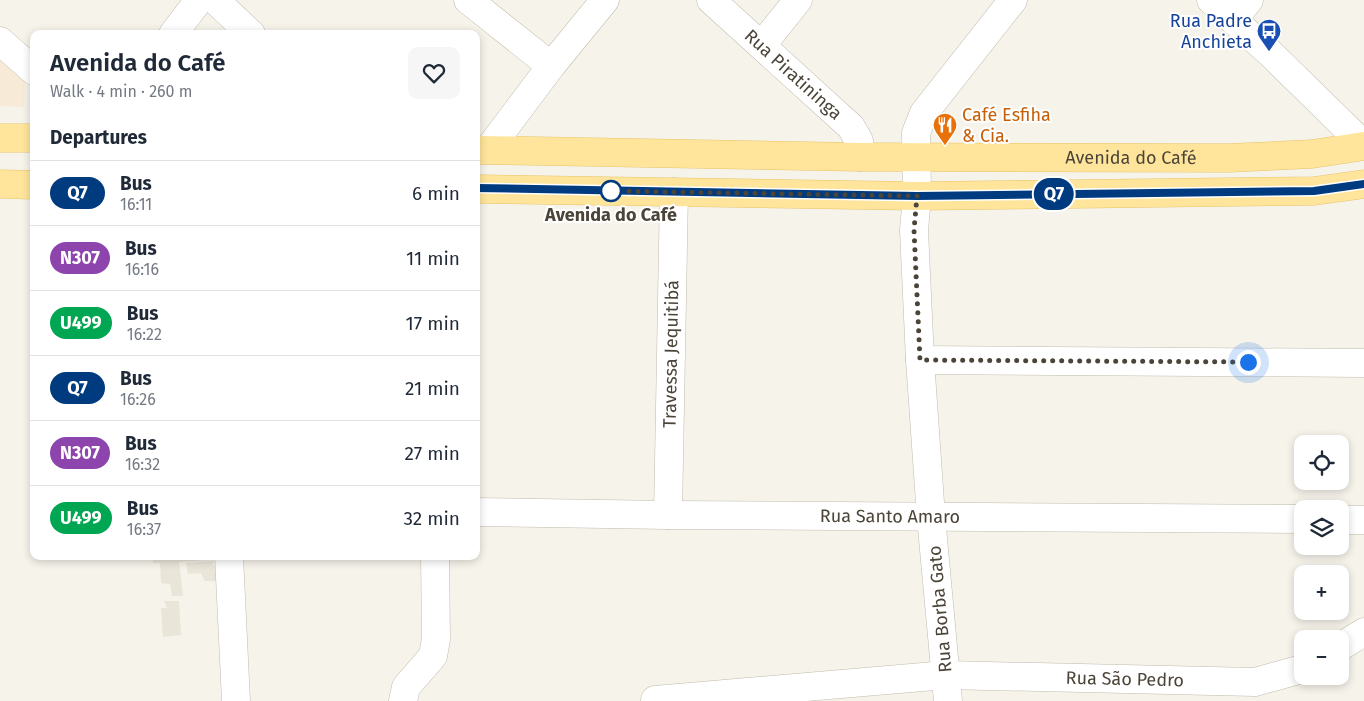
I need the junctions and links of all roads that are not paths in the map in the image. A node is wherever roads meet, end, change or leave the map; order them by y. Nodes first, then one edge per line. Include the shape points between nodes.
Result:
1 (199, 0) edge
2 (215, 0) edge
3 (468, 0) edge
4 (605, 0) edge
5 (711, 0) edge
6 (798, 0) edge
7 (1013, 0) edge
8 (1211, 0) edge
9 (1241, 10) edge
10 (177, 30) edge
11 (247, 30) edge
12 (0, 41) edge
13 (762, 45) junction
14 (551, 66) junction
15 (30, 67) edge
16 (0, 138) edge
17 (30, 138) edge
18 (1364, 146) edge
19 (482, 150) edge
20 (860, 157) junction
21 (916, 157) junction
22 (0, 184) edge
23 (1364, 184) edge
24 (30, 185) edge
25 (480, 188) edge
26 (674, 192) junction
27 (917, 196) junction
28 (920, 360) junction
29 (1364, 363) edge
30 (480, 512) edge
31 (668, 515) junction
32 (931, 517) junction
33 (1294, 519) edge
34 (1349, 520) edge
35 (1364, 520) edge
36 (229, 560) edge
37 (435, 560) edge
38 (1364, 632) edge
39 (1349, 641) edge
40 (1294, 671) edge
41 (947, 688) edge
42 (655, 700) dead end
43 (236, 701) edge
44 (403, 701) edge

1 - 10 street
2 - 11 street
3 - 14 street
4 - 14 street
5 - 13 street, Rua Piratininga
6 - 13 street
7 - 21 street, Rua Borba Gato via 924,113 916,133
8 - 9 street
9 - 18 street via 1269,52
12 - 15 street
13 - 20 street, Rua Piratininga via 851,127 859,141
14 - 19 street
16 - 17 main road
18 - 21 main road, Avenida do Café via 1312,154 1228,158
19 - 20 main road, Avenida do Café
20 - 21 main road, Avenida do Café
21 - 27 street, Rua Borba Gato
22 - 24 main road
23 - 27 main road, Avenida do Café via 1314,191
25 - 26 main road, Avenida do Café
26 - 27 main road, Avenida do Café
26 - 31 street, Travessa Jequitibá
27 - 28 street, Rua Borba Gato via 914,230
28 - 29 street
28 - 32 street, Rua Borba Gato
30 - 31 street, Rua Santo Amaro
31 - 32 street, Rua Santo Amaro
32 - 33 street, Rua Santo Amaro
32 - 41 street, Rua Borba Gato
34 - 35 street
36 - 43 street
37 - 44 street via 436,640 433,656 406,687
38 - 39 street
40 - 41 street, Rua São Pedro via 1255,682
41 - 42 street, Rua São Pedro

